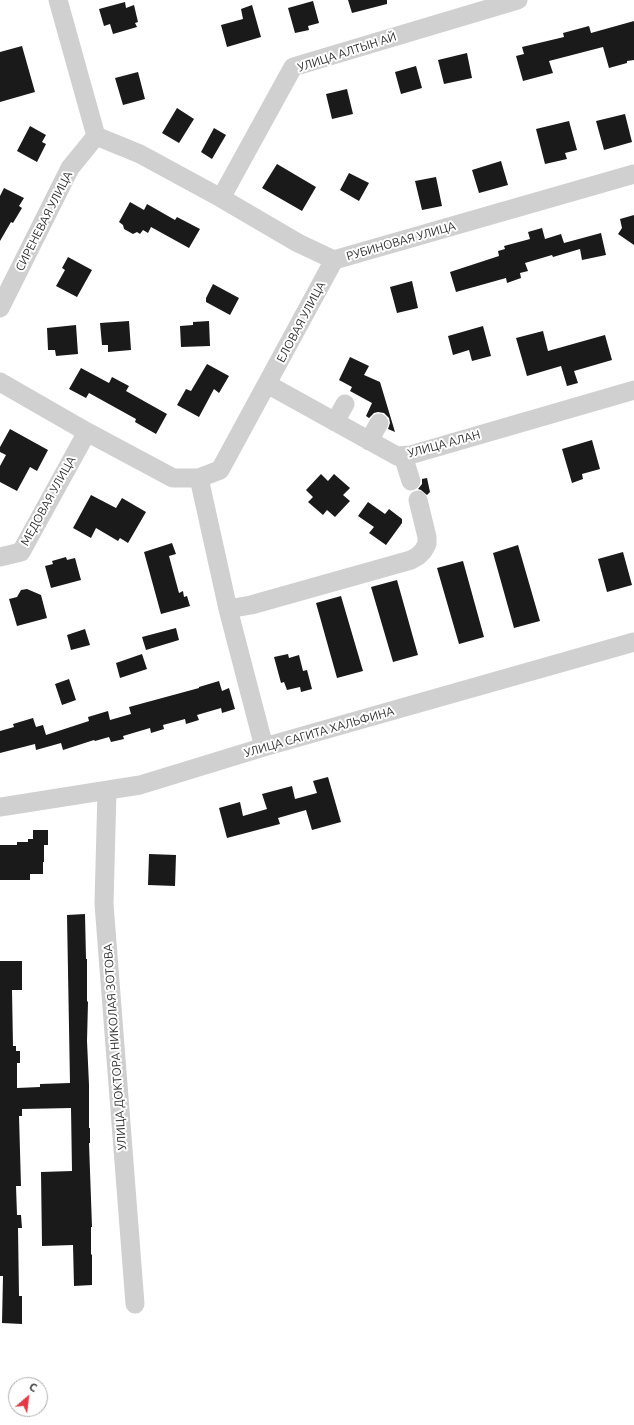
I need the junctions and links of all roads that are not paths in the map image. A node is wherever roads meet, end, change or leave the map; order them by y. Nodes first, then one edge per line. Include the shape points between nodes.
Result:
1 (58, 0) edge
2 (518, 0) edge
3 (96, 136) junction
4 (634, 174) edge
5 (221, 198) junction
6 (334, 260) junction
7 (0, 308) edge
8 (0, 382) edge
9 (267, 384) junction
10 (634, 390) edge
11 (345, 404) dead end
12 (335, 422) junction
13 (378, 423) dead end
14 (86, 432) junction
15 (369, 440) junction
16 (404, 456) junction
17 (199, 478) junction
18 (411, 482) dead end
19 (418, 500) dead end
20 (0, 557) edge
21 (228, 609) junction
22 (634, 642) edge
23 (264, 747) junction
24 (107, 790) junction
25 (0, 807) edge
26 (135, 1304) dead end

1 - 3 street
2 - 5 street, УЛИЦА АЛТЫН АЙ via 293,67
3 - 5 street, РУБИНОВАЯ УЛИЦА via 140,154
3 - 7 street, СИРЕНЕВАЯ УЛИЦА via 70,168
4 - 6 street, РУБИНОВАЯ УЛИЦА
5 - 6 street, РУБИНОВАЯ УЛИЦА via 298,243
6 - 9 street, ЕЛОВАЯ УЛИЦА
8 - 14 street
9 - 12 street, УЛИЦА АЛАН
9 - 17 street, ЕЛОВАЯ УЛИЦА via 220,470
10 - 16 street, УЛИЦА АЛАН
11 - 12 street
12 - 15 street, УЛИЦА АЛАН
13 - 15 street
14 - 17 street via 173,478
14 - 20 street, МЕДОВАЯ УЛИЦА via 21,552
15 - 16 street, УЛИЦА АЛАН via 397,456
16 - 18 street
17 - 21 street
19 - 21 street via 427,537 423,551 418,556 251,605
21 - 23 street
22 - 23 street, УЛИЦА САГИТА ХАЛЬФИНА
23 - 24 street, УЛИЦА САГИТА ХАЛЬФИНА via 140,785
24 - 25 street, УЛИЦА САГИТА ХАЛЬФИНА
24 - 26 street, УЛИЦА ДОКТОРА НИКОЛАЯ ЗОТОВА via 104,904

